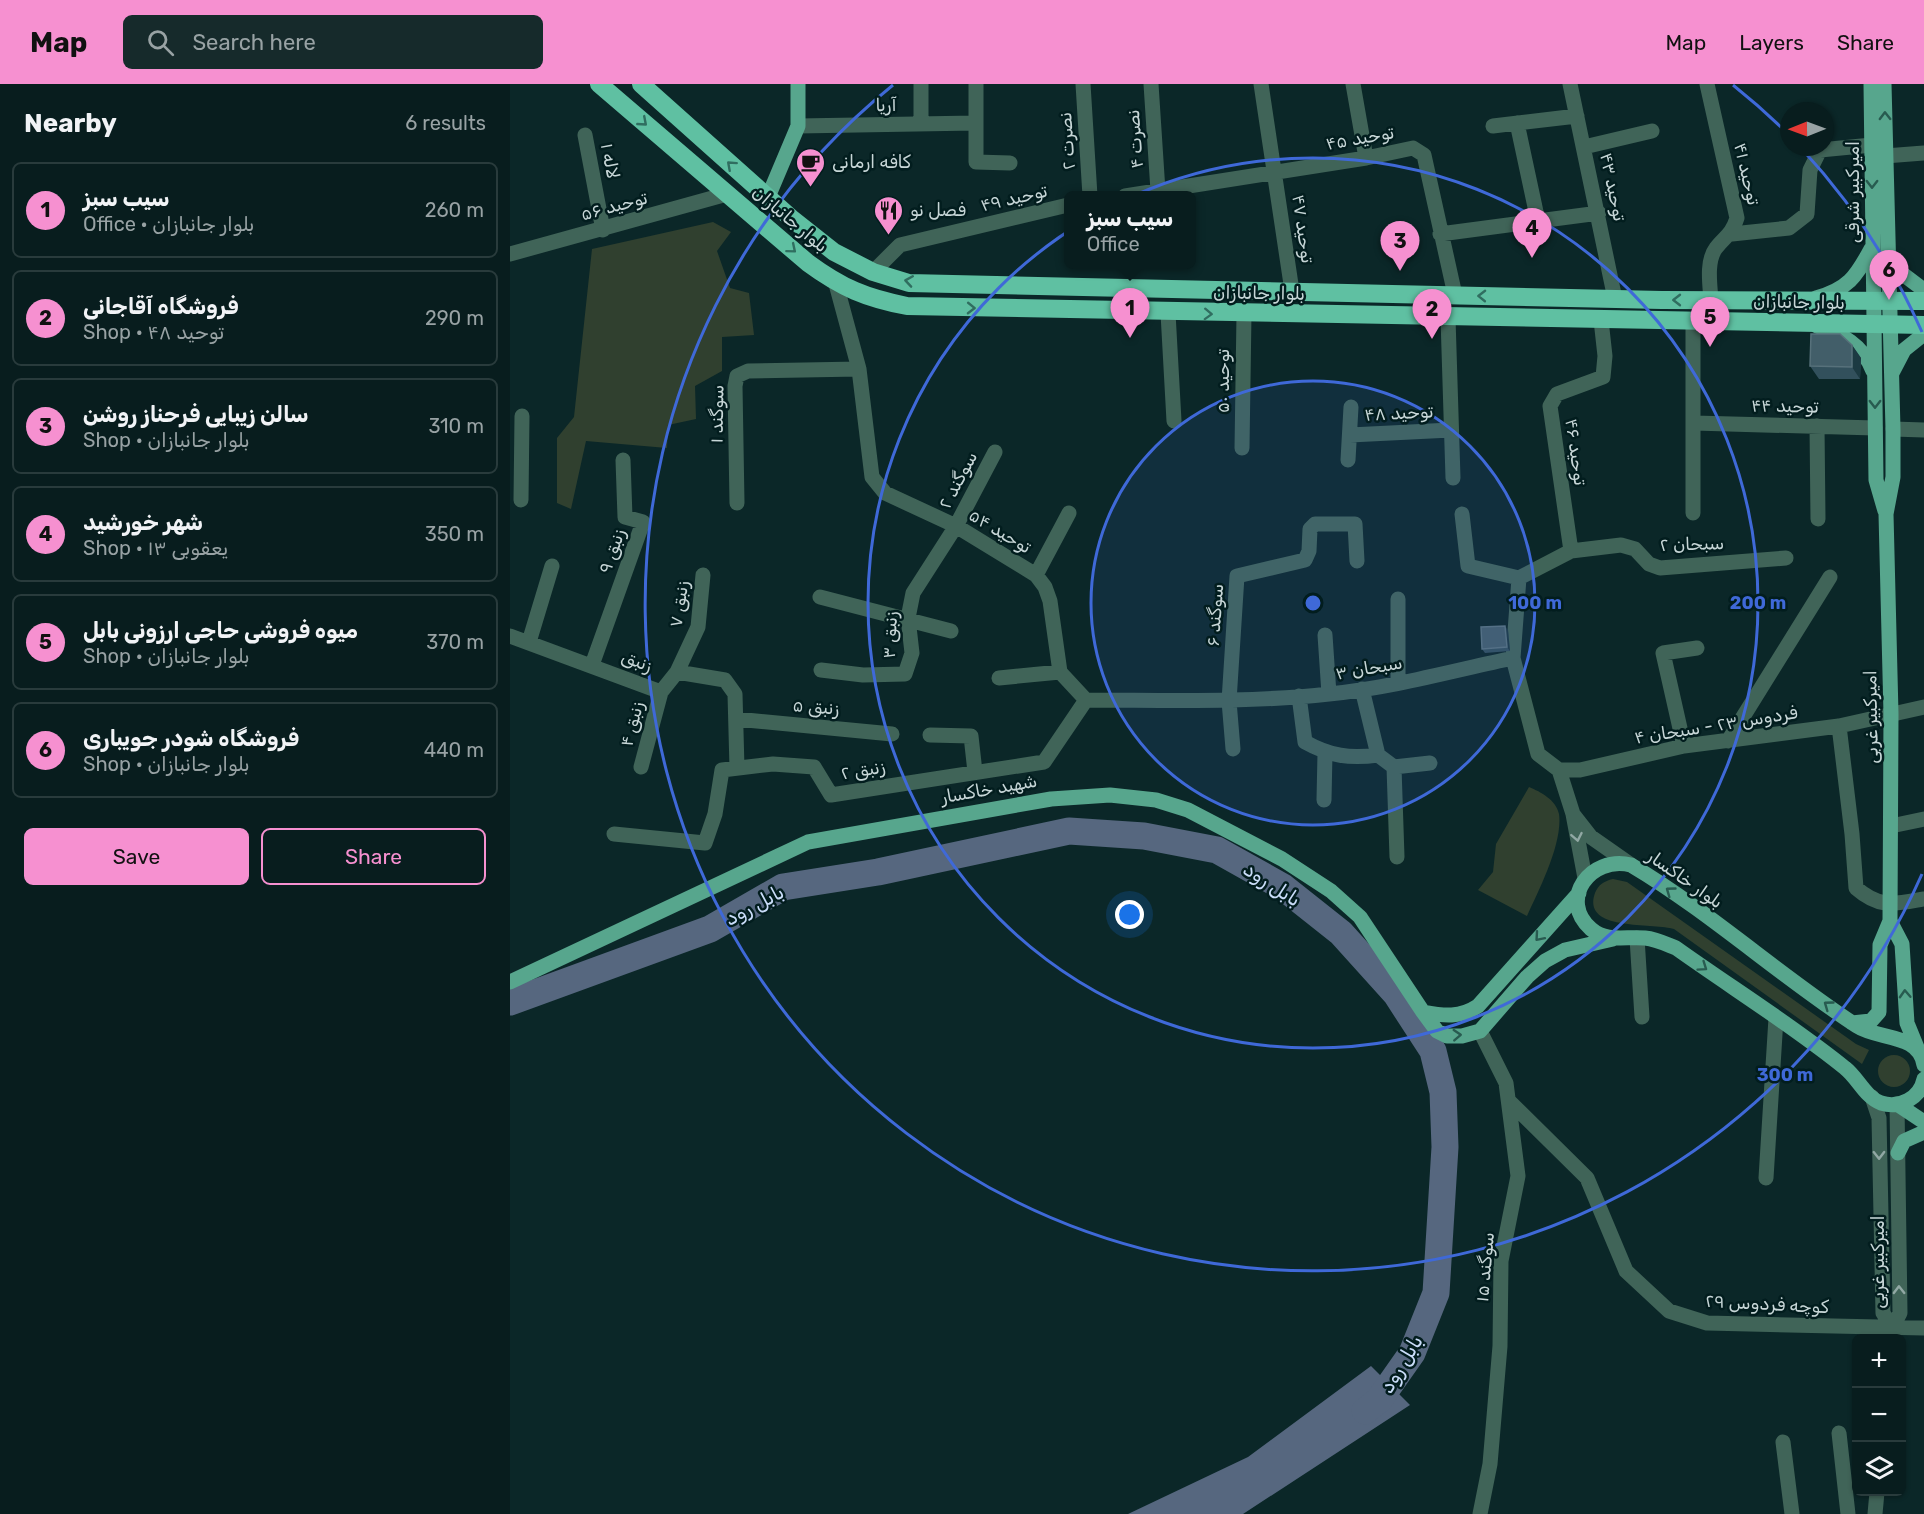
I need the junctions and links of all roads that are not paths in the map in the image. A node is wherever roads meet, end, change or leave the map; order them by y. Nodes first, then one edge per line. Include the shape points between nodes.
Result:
1 (599, 84) edge
2 (640, 84) edge
3 (798, 84) edge
4 (921, 84) edge
5 (976, 84) edge
6 (1083, 84) edge
7 (1151, 84) edge
8 (1261, 84) edge
9 (1353, 84) edge
10 (1570, 84) edge
11 (1707, 84) edge
12 (1871, 84) edge
13 (1884, 84) edge
14 (1577, 116) junction
15 (975, 123) junction
16 (1517, 123) junction
17 (921, 124) junction
18 (798, 126) junction
19 (1493, 126) dead end
20 (1652, 131) dead end
21 (585, 135) dead end
22 (1872, 145) junction
23 (1584, 147) junction
24 (1924, 153) edge
25 (1885, 156) junction
26 (1366, 158) junction
27 (1010, 163) dead end
28 (1276, 172) junction
29 (1090, 191) edge
30 (1158, 191) joint
31 (727, 194) junction
32 (768, 197) junction
33 (1064, 206) edge
34 (1599, 213) junction
35 (1538, 221) junction
36 (603, 230) junction
37 (1440, 234) junction
38 (1732, 234) junction
39 (1880, 248) junction
40 (510, 254) edge
41 (873, 272) junction
42 (836, 284) junction
43 (1924, 290) edge
44 (1292, 291) junction
45 (1455, 295) junction
46 (1615, 298) junction
47 (1711, 300) junction
48 (1809, 300) junction
49 (1881, 300) junction
50 (1924, 301) edge
51 (1168, 312) junction
52 (1244, 314) junction
53 (1448, 318) junction
54 (1601, 320) junction
55 (1693, 322) junction
56 (1809, 323) junction
57 (1881, 325) junction
58 (1924, 325) edge
59 (1924, 334) edge
60 (859, 369) junction
61 (1875, 375) junction
62 (1891, 376) junction
63 (1351, 407) dead end
64 (522, 416) dead end
65 (1174, 421) dead end
66 (1694, 423) junction
67 (1817, 426) junction
68 (1875, 428) junction
69 (1893, 429) junction
70 (1451, 430) junction
71 (1924, 430) edge
72 (1350, 435) junction
73 (1242, 448) dead end
74 (995, 452) dead end
75 (623, 460) dead end
76 (1348, 460) dead end
77 (516, 461) edge
78 (1453, 478) dead end
79 (521, 500) dead end
80 (737, 503) dead end
81 (1069, 513) dead end
82 (1693, 513) dead end
83 (1461, 514) dead end
84 (1886, 514) junction
85 (1818, 519) dead end
86 (956, 526) junction
87 (1570, 551) junction
88 (1786, 558) dead end
89 (1357, 561) dead end
90 (552, 566) dead end
91 (703, 575) dead end
92 (1036, 575) junction
93 (1830, 577) dead end
94 (1519, 578) junction
95 (820, 597) dead end
96 (1398, 599) dead end
97 (908, 618) junction
98 (951, 631) dead end
99 (1325, 634) dead end
100 (510, 636) edge
101 (529, 642) junction
102 (1697, 648) dead end
103 (1513, 658) junction
104 (592, 665) junction
105 (821, 670) dead end
106 (677, 672) junction
107 (1060, 672) junction
108 (999, 678) dead end
109 (1398, 683) junction
110 (1362, 689) junction
111 (661, 692) junction
112 (1329, 694) junction
113 (1299, 696) junction
114 (1086, 700) junction
115 (1229, 700) junction
116 (1924, 707) edge
117 (1891, 714) junction
118 (736, 720) junction
119 (1839, 726) junction
120 (892, 734) dead end
121 (930, 735) dead end
122 (1728, 741) junction
123 (1684, 746) junction
124 (1233, 749) dead end
125 (1325, 753) junction
126 (1378, 755) junction
127 (1430, 763) dead end
128 (641, 767) dead end
129 (1394, 767) junction
130 (737, 768) junction
131 (1559, 770) junction
132 (975, 772) junction
133 (1324, 800) dead end
134 (1573, 814) junction
135 (1924, 819) edge
136 (1891, 826) junction
137 (614, 834) dead end
138 (1397, 857) dead end
139 (1630, 865) junction
140 (1585, 878) junction
141 (1579, 893) junction
142 (1924, 899) edge
143 (1890, 904) junction
144 (1890, 921) junction
145 (1638, 938) junction
146 (1612, 939) junction
147 (510, 982) edge
148 (1423, 1012) junction
149 (1642, 1017) dead end
150 (1776, 1018) junction
151 (1852, 1023) junction
152 (1480, 1031) junction
153 (1922, 1059) edge
154 (1924, 1079) edge
155 (1868, 1093) junction
156 (1509, 1101) junction
157 (1897, 1104) junction
158 (1924, 1122) edge
159 (1924, 1132) edge
160 (1898, 1153) junction
161 (1766, 1178) dead end
162 (1924, 1328) edge
163 (1885, 1332) edge
164 (1839, 1432) dead end
165 (1783, 1442) dead end
166 (1877, 1496) edge
167 (1480, 1514) edge
168 (1792, 1514) edge
169 (1848, 1514) edge
170 (1875, 1514) edge

1 -> 31 highway, بلوار جانبازان
32 -> 2 highway, بلوار جانبازان
3 - 18 main road
4 - 17 street
5 - 15 street
6 - 29 street, نصرت ۲
7 - 30 street, نصرت ۴
8 - 28 street, توحید ۴۷
9 - 26 street
10 - 14 street, توحید ۴۳
11 - 38 street, توحید ۴۱ via 1737,218
12 - 22 main road, امیرکبیر شرقی
25 -> 13 main road, امیرکبیر شرقی
14 - 16 street
14 - 23 street, توحید ۴۳
15 - 17 street, آریا
15 - 27 street via 976,162
16 - 19 street
16 - 35 street
17 - 18 street, آریا
18 - 32 main road
20 - 23 street
21 - 36 street, لاله ۱
22 - 38 street via 1820,150 1810,170 1807,214 1789,228
22 -> 39 main road, امیرکبیر شرقی
23 - 34 street, توحید ۴۳
24 - 25 street
25 - 39 main road, امیرکبیر شرقی
26 - 28 street, توحید ۴۵
26 - 37 street, توحید ۴۵ via 1413,148 1424,154
28 - 30 street, توحید ۴۵
28 - 44 street, توحید ۴۷
31 - 36 street, توحید ۵۶
31 -> 42 highway, بلوار جانبازان
32 - 41 highway, بلوار جانبازان via 834,252
33 - 41 street, توحید ۴۹ via 900,245
34 - 35 street
34 - 46 street, توحید ۴۳
35 - 37 street
36 - 40 street, توحید ۵۶
37 - 45 street, توحید ۴۵
38 - 47 street via 1714,249 1709,270
39 - 43 main road via 1896,269
39 - 48 main road via 1857,276 1830,294
39 - 49 main road, امیرکبیر شرقی
44 -> 41 highway, بلوار جانبازان via 909,283
42 -> 51 highway, بلوار جانبازان via 868,298 907,306
42 - 60 street, توحید ۵۴
44 - 45 highway, بلوار جانبازان
46 -> 45 highway, بلوار جانبازان
47 -> 46 highway, بلوار جانبازان
47 - 48 highway, بلوار جانبازان
48 - 49 highway, بلوار جانبازان
49 - 50 highway, بلوار جانبازان
49 - 57 main road, امیرکبیر شرقی
51 -> 52 highway, بلوار جانبازان
51 - 65 street
52 - 53 highway, بلوار جانبازان
52 - 73 street, توحید ۵۰
53 - 54 highway, بلوار جانبازان
53 - 70 street, توحید ۴۸
54 - 55 highway, بلوار جانبازان
54 - 87 street, توحید ۴۶ via 1605,356 1602,377 1557,394 1550,406
55 - 56 highway, بلوار جانبازان
55 - 66 street
56 - 57 highway, بلوار جانبازان
56 - 61 main road via 1848,338 1869,359
57 - 58 highway, بلوار جانبازان
57 - 61 main road, امیرکبیر غربی
57 - 62 main road, امیرکبیر غربی
59 - 62 main road via 1904,350
60 - 80 street, سوگند ۱ via 748,371 737,376
60 - 86 street, توحید ۵۴ via 872,477 885,494
61 -> 68 main road, امیرکبیر غربی
62 - 69 main road, امیرکبیر غربی
63 - 72 street
64 - 77 street
66 - 67 street, توحید ۴۴
66 - 82 street
67 - 68 street, توحید ۴۴
67 - 85 street
68 - 84 main road, امیرکبیر غربی via 1876,480
69 - 71 street
69 - 84 main road, امیرکبیر غربی via 1893,477
70 - 72 street, توحید ۴۸
70 - 78 street, توحید ۴۸
72 - 76 street
74 - 86 street, سوگند ۲
75 - 104 street, زنبق ۹ via 625,517 643,522
77 - 79 street
81 - 92 street
83 - 94 street via 1468,566
84 - 117 main road, امیرکبیر غربی
86 - 92 street, توحید ۵۴
86 - 97 street, زنبق ۳ via 914,593
87 - 88 street, سبحان ۲ via 1629,546 1649,564 1660,568
87 - 94 street
89 - 115 street, سوگند ۶ via 1355,524 1315,524 1310,529 1305,560 1237,576
90 - 101 street
91 - 106 street, زنبق ۷ via 698,627
92 - 107 street, توحید ۵۴ via 1050,601
93 - 122 street
94 - 103 street
95 - 97 street
96 - 109 street
97 - 98 street
97 - 105 street, زنبق ۳ via 912,653 905,674
99 - 112 street
100 - 101 street, زنبق
101 - 104 street, زنبق
102 - 123 street via 1663,653
103 - 109 street, سبحان ۳
103 - 131 street via 1538,754
104 - 111 street, زنبق
106 - 111 street, زنبق
106 - 118 street, زنبق via 725,680 735,694
107 - 108 street
107 - 114 street
109 - 110 street, سبحان ۳
110 - 112 street, سبحان ۳
110 - 126 street
111 - 128 street, زنبق ۴
112 - 113 street, سبحان ۳
113 - 115 street, سبحان ۳
113 - 125 street via 1305,742
114 - 115 street
114 - 132 street, زنبق ۲ via 1044,762
115 - 124 street
116 - 117 street, فردوس ۲۳ - سبحان ۴
117 - 119 street, فردوس ۲۳ - سبحان ۴
117 - 136 main road, امیرکبیر غربی
118 - 120 street, زنبق ۵
118 - 130 street, زنبق
119 - 122 street, فردوس ۲۳ - سبحان ۴
119 - 143 street via 1856,888 1869,900
121 - 132 street via 971,736
122 - 123 street, فردوس ۲۳ - سبحان ۴
123 - 131 street, فردوس ۲۳ - سبحان ۴ via 1580,770
125 - 126 street via 1352,759
125 - 133 street
126 - 129 street
127 - 129 street
129 - 138 street
130 - 132 street, زنبق ۲ via 772,764 814,768 831,795
130 - 137 street via 722,770 715,814 705,843
131 - 134 street
134 - 139 street via 1591,837
134 -> 140 street
135 - 136 street
136 - 143 main road, امیرکبیر غربی
139 - 140 main road, بلوار خاکسار via 1604,864
151 -> 139 main road, بلوار خاکسار
140 - 141 main road
141 - 146 main road via 1583,919 1591,930
141 -> 148 main road via 1479,1006 1454,1016
142 - 143 street
143 - 144 main road, امیرکبیر غربی
144 - 151 main road, امیرکبیر غربی via 1881,945 1879,1012 1871,1021
153 -> 144 main road, امیرکبیر غربی via 1907,1023 1902,944
145 - 146 main road
145 - 149 street
145 -> 150 main road via 1676,948
146 - 152 main road via 1565,950 1545,961
147 - 148 main road, شهید خاکسار via 808,842 1051,799 1110,795 1156,800 1188,810 1331,891 1360,917
148 -> 152 main road, شهید خاکسار via 1437,1031 1447,1036
150 - 155 main road via 1845,1067
150 - 161 street
151 - 153 main road, بلوار خاکسار via 1898,1039
152 - 156 street, سوگند ۱۵ via 1506,1083
154 - 157 main road via 1918,1093
155 - 157 main road via 1880,1102
155 -> 163 street, امیرکبیر غربی via 1879,1118
156 - 163 street, کوچه فردوس ۲۹ via 1587,1178 1626,1271 1669,1311 1707,1323
156 - 167 street, سوگند ۱۵ via 1518,1176 1501,1261 1500,1346 1490,1464
157 - 158 main road
157 - 160 street, امیرکبیر غربی
159 - 160 main road via 1904,1141
163 -> 160 street, امیرکبیر غربی via 1900,1313
162 - 163 street, کوچه فردوس ۲۹
164 - 169 street
165 - 168 street
166 - 170 street

